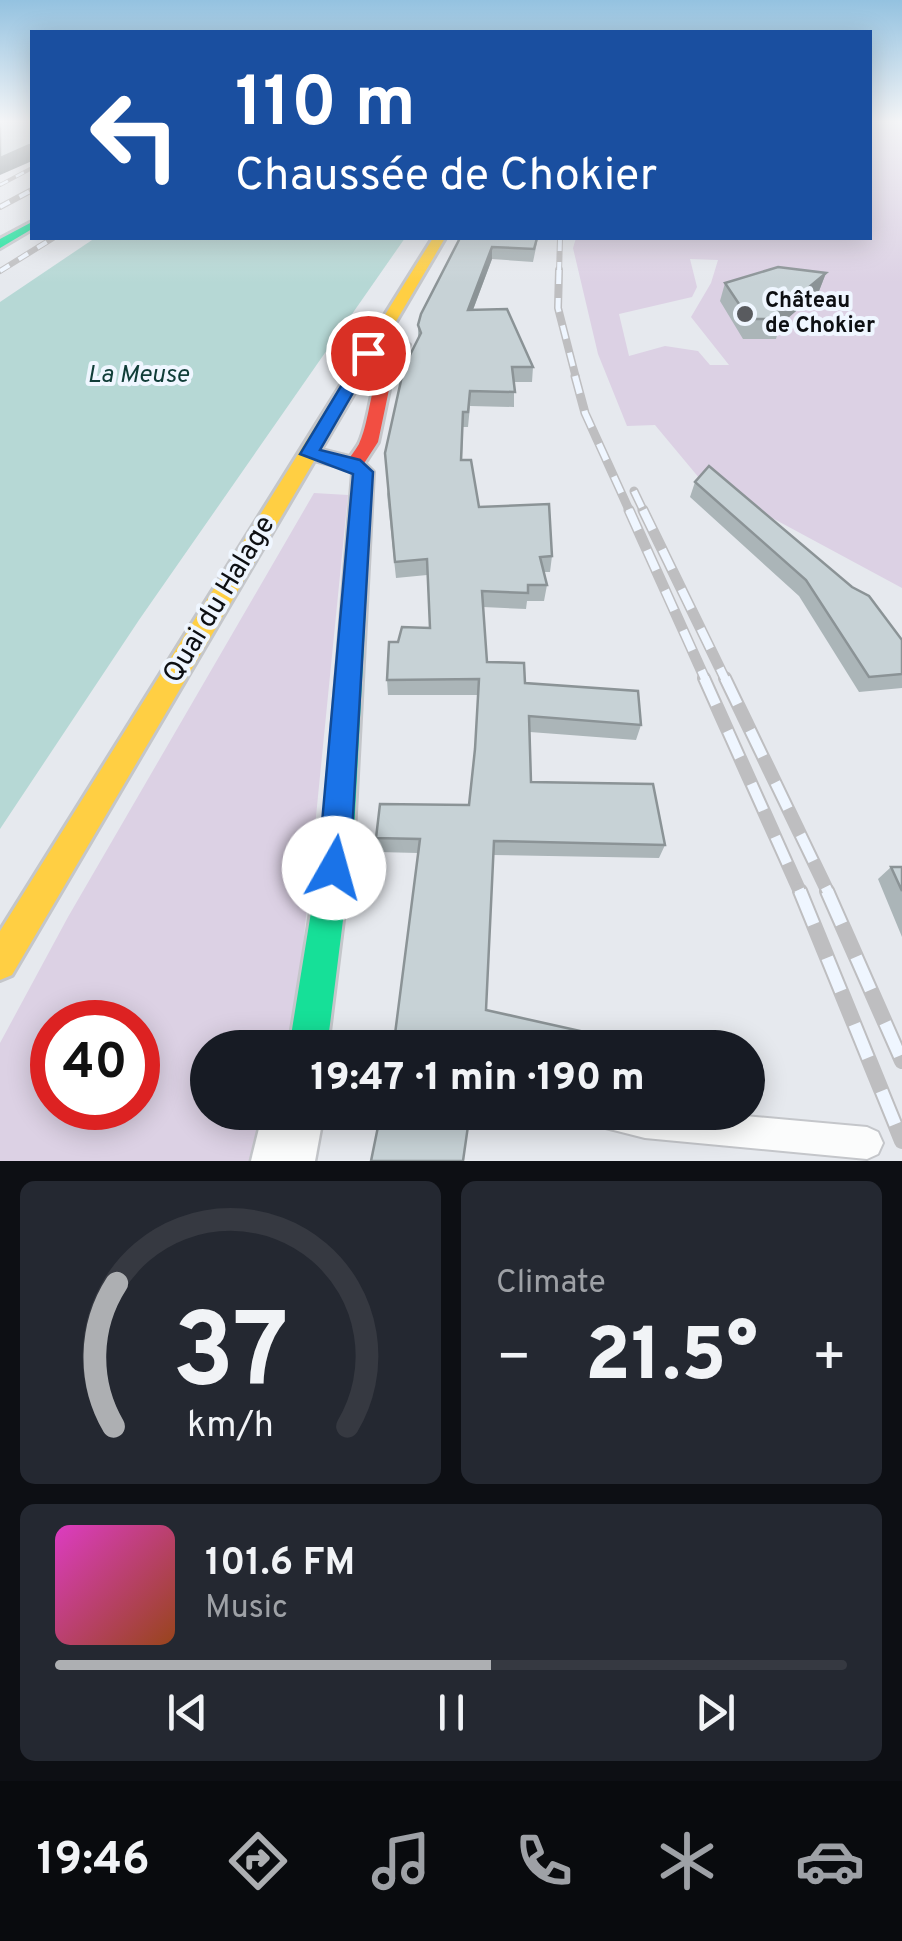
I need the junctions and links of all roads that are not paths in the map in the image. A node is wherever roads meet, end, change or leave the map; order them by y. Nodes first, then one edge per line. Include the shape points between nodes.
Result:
1 (30, 215) edge
2 (30, 226) edge
3 (0, 233) edge
4 (438, 240) edge
5 (455, 240) edge
6 (0, 244) edge
7 (309, 454) junction
8 (354, 464) junction
9 (0, 963) edge
10 (311, 1030) edge
11 (290, 1130) edge
12 (723, 1130) edge
13 (867, 1143) dead end
14 (283, 1161) edge

1 - 3 main road
2 - 6 main road
4 - 7 main road, Quai du Halage
5 - 8 main road via 382,380 369,442
7 - 8 main road
7 - 9 main road, Quai du Halage
8 - 10 main road via 363,472 339,832
11 - 14 street
12 - 13 lane

